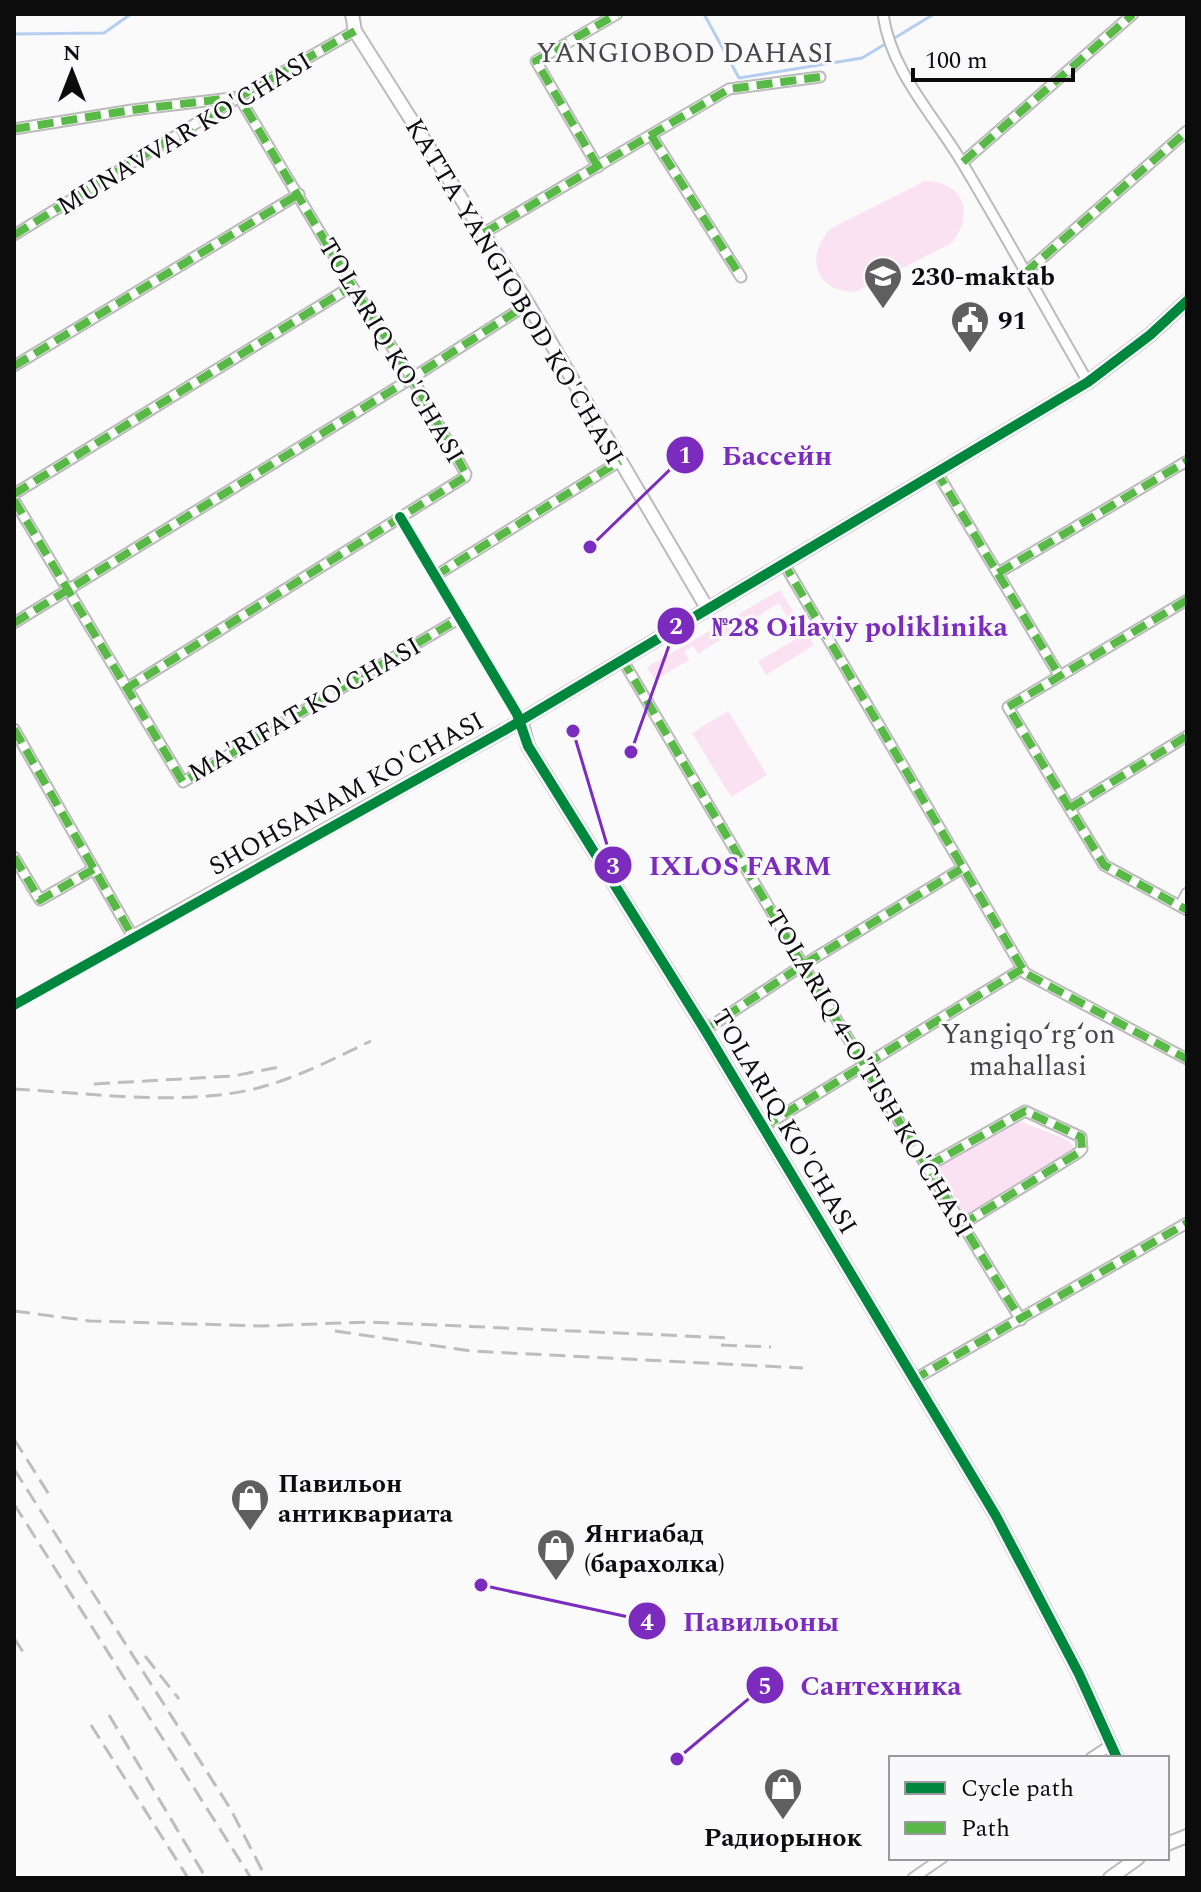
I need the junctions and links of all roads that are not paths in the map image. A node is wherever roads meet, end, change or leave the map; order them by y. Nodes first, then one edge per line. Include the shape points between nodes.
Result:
1 (352, 14) edge
2 (617, 14) edge
3 (883, 14) edge
4 (1133, 14) edge
5 (355, 31) junction
6 (820, 77) dead end
7 (239, 97) junction
8 (14, 129) edge
9 (1187, 131) edge
10 (651, 135) junction
11 (963, 162) junction
12 (598, 167) junction
13 (299, 194) junction
14 (484, 233) junction
15 (14, 235) edge
16 (1025, 273) junction
17 (741, 277) dead end
18 (352, 286) junction
19 (1187, 301) edge
20 (528, 304) junction
21 (14, 366) edge
22 (412, 378) junction
23 (1088, 382) junction
24 (620, 461) junction
25 (1187, 461) edge
26 (936, 471) junction
27 (14, 494) edge
28 (14, 500) edge
29 (400, 517) junction
30 (783, 562) junction
31 (998, 573) junction
32 (435, 576) junction
33 (68, 591) junction
34 (1187, 600) edge
35 (707, 608) junction
36 (460, 618) junction
37 (14, 623) edge
38 (622, 659) junction
39 (1059, 675) junction
40 (127, 688) junction
41 (521, 720) junction
42 (14, 729) edge
43 (1187, 736) edge
44 (1070, 808) junction
45 (14, 857) edge
46 (94, 869) junction
47 (961, 869) junction
48 (1187, 893) edge
49 (1184, 908) edge
50 (133, 937) junction
51 (803, 965) junction
52 (1022, 969) junction
53 (14, 1005) edge
54 (705, 1030) junction
55 (1187, 1059) edge
56 (865, 1066) junction
57 (763, 1127) junction
58 (928, 1166) junction
59 (1187, 1223) edge
60 (963, 1224) junction
61 (1021, 1320) junction
62 (913, 1380) junction
63 (1111, 1745) junction
64 (1094, 1756) edge
65 (1116, 1756) edge
66 (939, 1860) edge
67 (1135, 1860) edge
68 (913, 1878) edge
69 (1110, 1878) edge

1 - 5 street, KATTA YANGIOBOD KO'CHASI
2 - 12 street via 536,61
3 - 11 street via 886,36 902,71
4 - 11 street
5 - 7 street, MUNAVVAR KO'CHASI
5 - 14 street, KATTA YANGIOBOD KO'CHASI
6 - 10 street via 729,89
7 - 8 street
7 - 13 street, TOLARIQ KO'CHASI
7 - 15 street, MUNAVVAR KO'CHASI
9 - 16 street
10 - 12 street
10 - 17 street
11 - 16 street
12 - 14 street
13 - 18 street, TOLARIQ KO'CHASI
13 - 21 street
14 - 20 street, KATTA YANGIOBOD KO'CHASI
16 - 23 street
18 - 22 street, TOLARIQ KO'CHASI
18 - 27 street
19 - 23 street, SHOHSANAM KO'CHASI
20 - 22 street
20 - 24 street, KATTA YANGIOBOD KO'CHASI
22 - 29 street, TOLARIQ KO'CHASI via 466,476
22 - 33 street
23 - 26 street, SHOHSANAM KO'CHASI
24 - 32 street
24 - 35 street, KATTA YANGIOBOD KO'CHASI
25 - 31 street
26 - 30 street, SHOHSANAM KO'CHASI
26 - 31 street
28 - 33 street, MA'RIFAT KO'CHASI
29 - 32 street, TOLARIQ KO'CHASI
29 - 40 street
30 - 35 street, SHOHSANAM KO'CHASI
30 - 47 street
31 - 39 street
32 - 36 street, TOLARIQ KO'CHASI
33 - 37 street
33 - 40 street, MA'RIFAT KO'CHASI
34 - 39 street
35 - 38 street, SHOHSANAM KO'CHASI
36 - 40 street, MA'RIFAT KO'CHASI via 183,782
36 - 41 street, TOLARIQ KO'CHASI
38 - 41 street, SHOHSANAM KO'CHASI
38 - 51 street, TOLARIQ 4-O'TISH KO'CHASI
39 - 44 street via 1008,707
41 - 50 street, SHOHSANAM KO'CHASI
41 - 54 street, TOLARIQ KO'CHASI via 528,746
42 - 46 street
43 - 44 street
44 - 49 street via 1107,867
45 - 46 street via 40,900
46 - 50 street
47 - 51 street, TOLARIQ KO'CHASI
47 - 52 street
48 - 49 street
50 - 53 street
51 - 54 street, TOLARIQ KO'CHASI
51 - 56 street, TOLARIQ 4-O'TISH KO'CHASI
52 - 55 street
52 - 56 street
54 - 57 street, TOLARIQ KO'CHASI
56 - 57 street
56 - 58 street, TOLARIQ 4-O'TISH KO'CHASI
57 - 62 street, TOLARIQ KO'CHASI
58 - 60 street, TOLARIQ 4-O'TISH KO'CHASI
58 - 60 street via 1025,1111 1081,1137 1078,1153
59 - 61 street
60 - 61 street, TOLARIQ 4-O'TISH KO'CHASI
61 - 62 street
62 - 63 street, TOLARIQ KO'CHASI via 996,1516
63 - 64 street
63 - 65 street, TOLARIQ KO'CHASI
66 - 68 street
67 - 69 street

